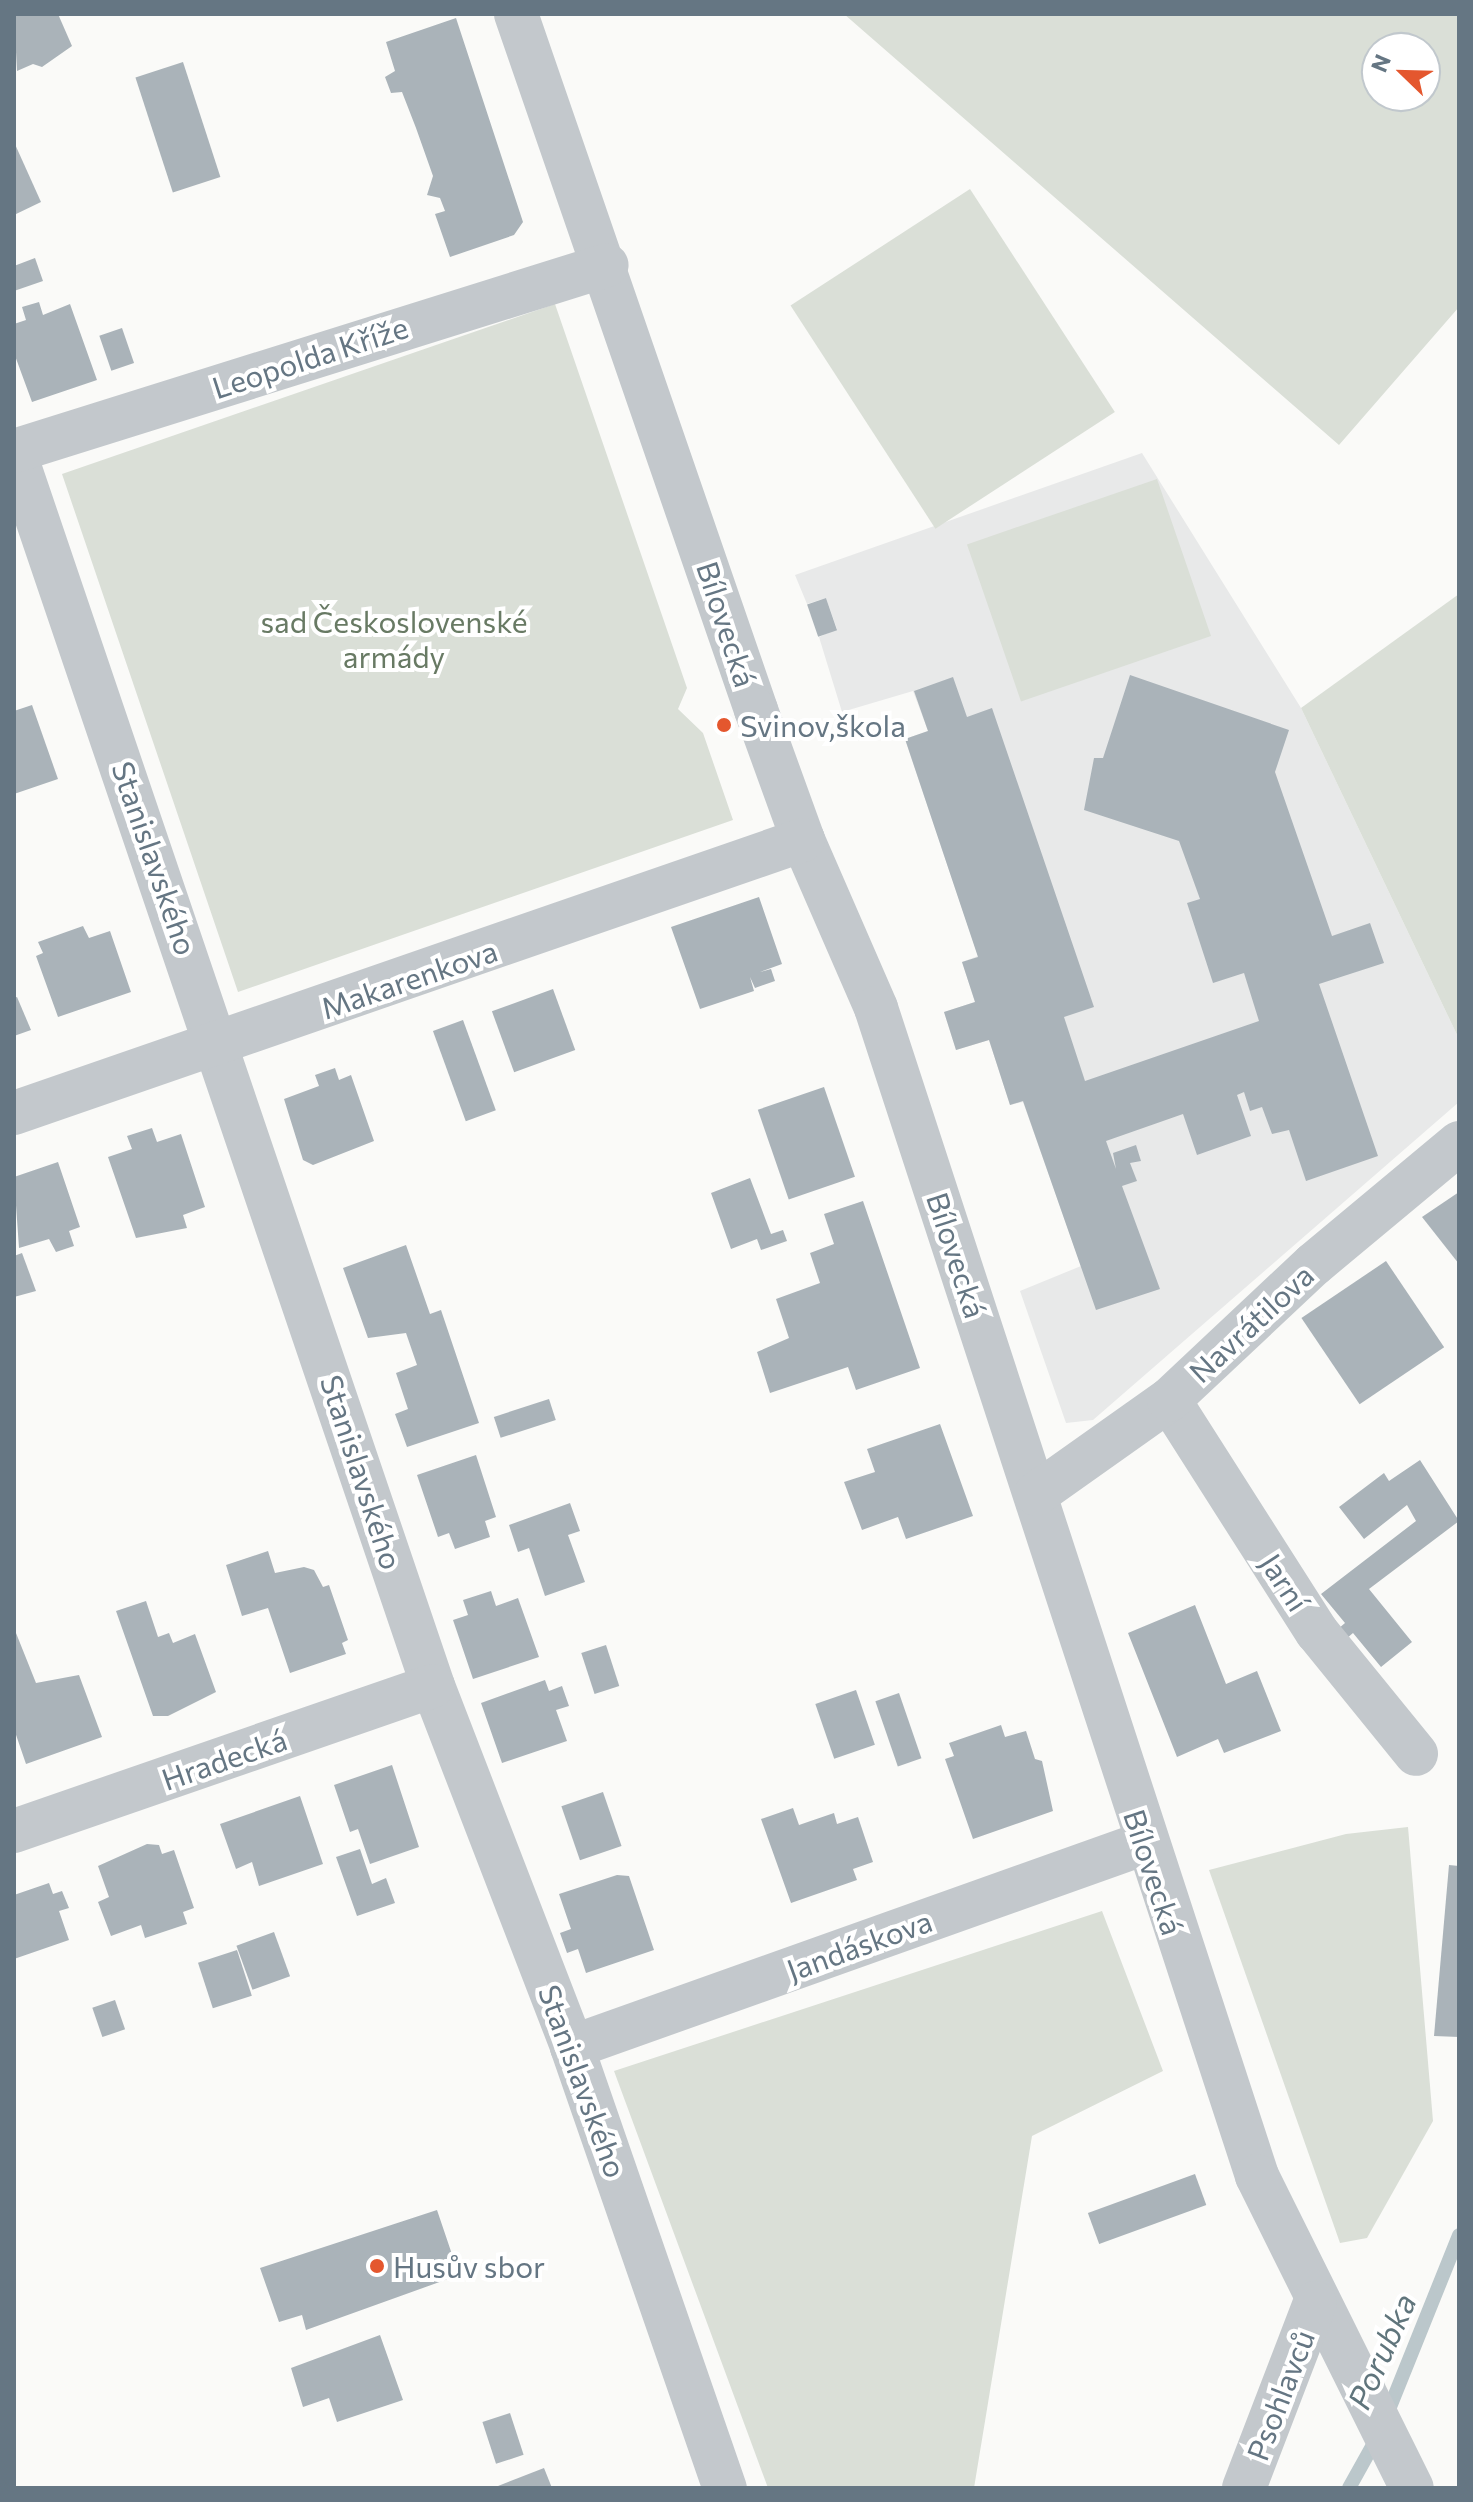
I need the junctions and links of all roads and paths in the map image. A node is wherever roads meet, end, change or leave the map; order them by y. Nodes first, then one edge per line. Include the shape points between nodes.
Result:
1 (516, 14) edge
2 (607, 265) junction
3 (14, 451) edge
4 (803, 840) junction
5 (219, 1046) junction
6 (14, 1113) edge
7 (1459, 1143) edge
8 (1169, 1400) junction
9 (1036, 1494) junction
10 (433, 1686) junction
11 (1416, 1754) dead end
12 (14, 1831) edge
13 (1145, 1843) junction
14 (572, 2047) junction
15 (1315, 2303) junction
16 (725, 2488) edge
17 (1244, 2488) edge
18 (1412, 2488) edge

1 - 2 street, Bílovecká
2 - 3 street, Leopolda Kříže
2 - 4 street, Bílovecká
3 - 5 street, Stanislavského
4 - 5 street, Makarenkova
4 - 9 street, Bílovecká via 876,1008
5 - 6 street, Makarenkova
5 - 10 street, Stanislavského
7 - 8 street, Navrátilova via 1314,1264
8 - 9 street, Navrátilova
8 - 11 street, Jarní via 1317,1632
9 - 13 street, Bílovecká
10 - 12 street, Hradecká
10 - 14 street, Stanislavského
13 - 14 street, Jandáskova
13 - 15 street, Bílovecká via 1257,2176
14 - 16 street, Stanislavského
15 - 17 street, Psohlavců
15 - 18 street, Bílovecká

